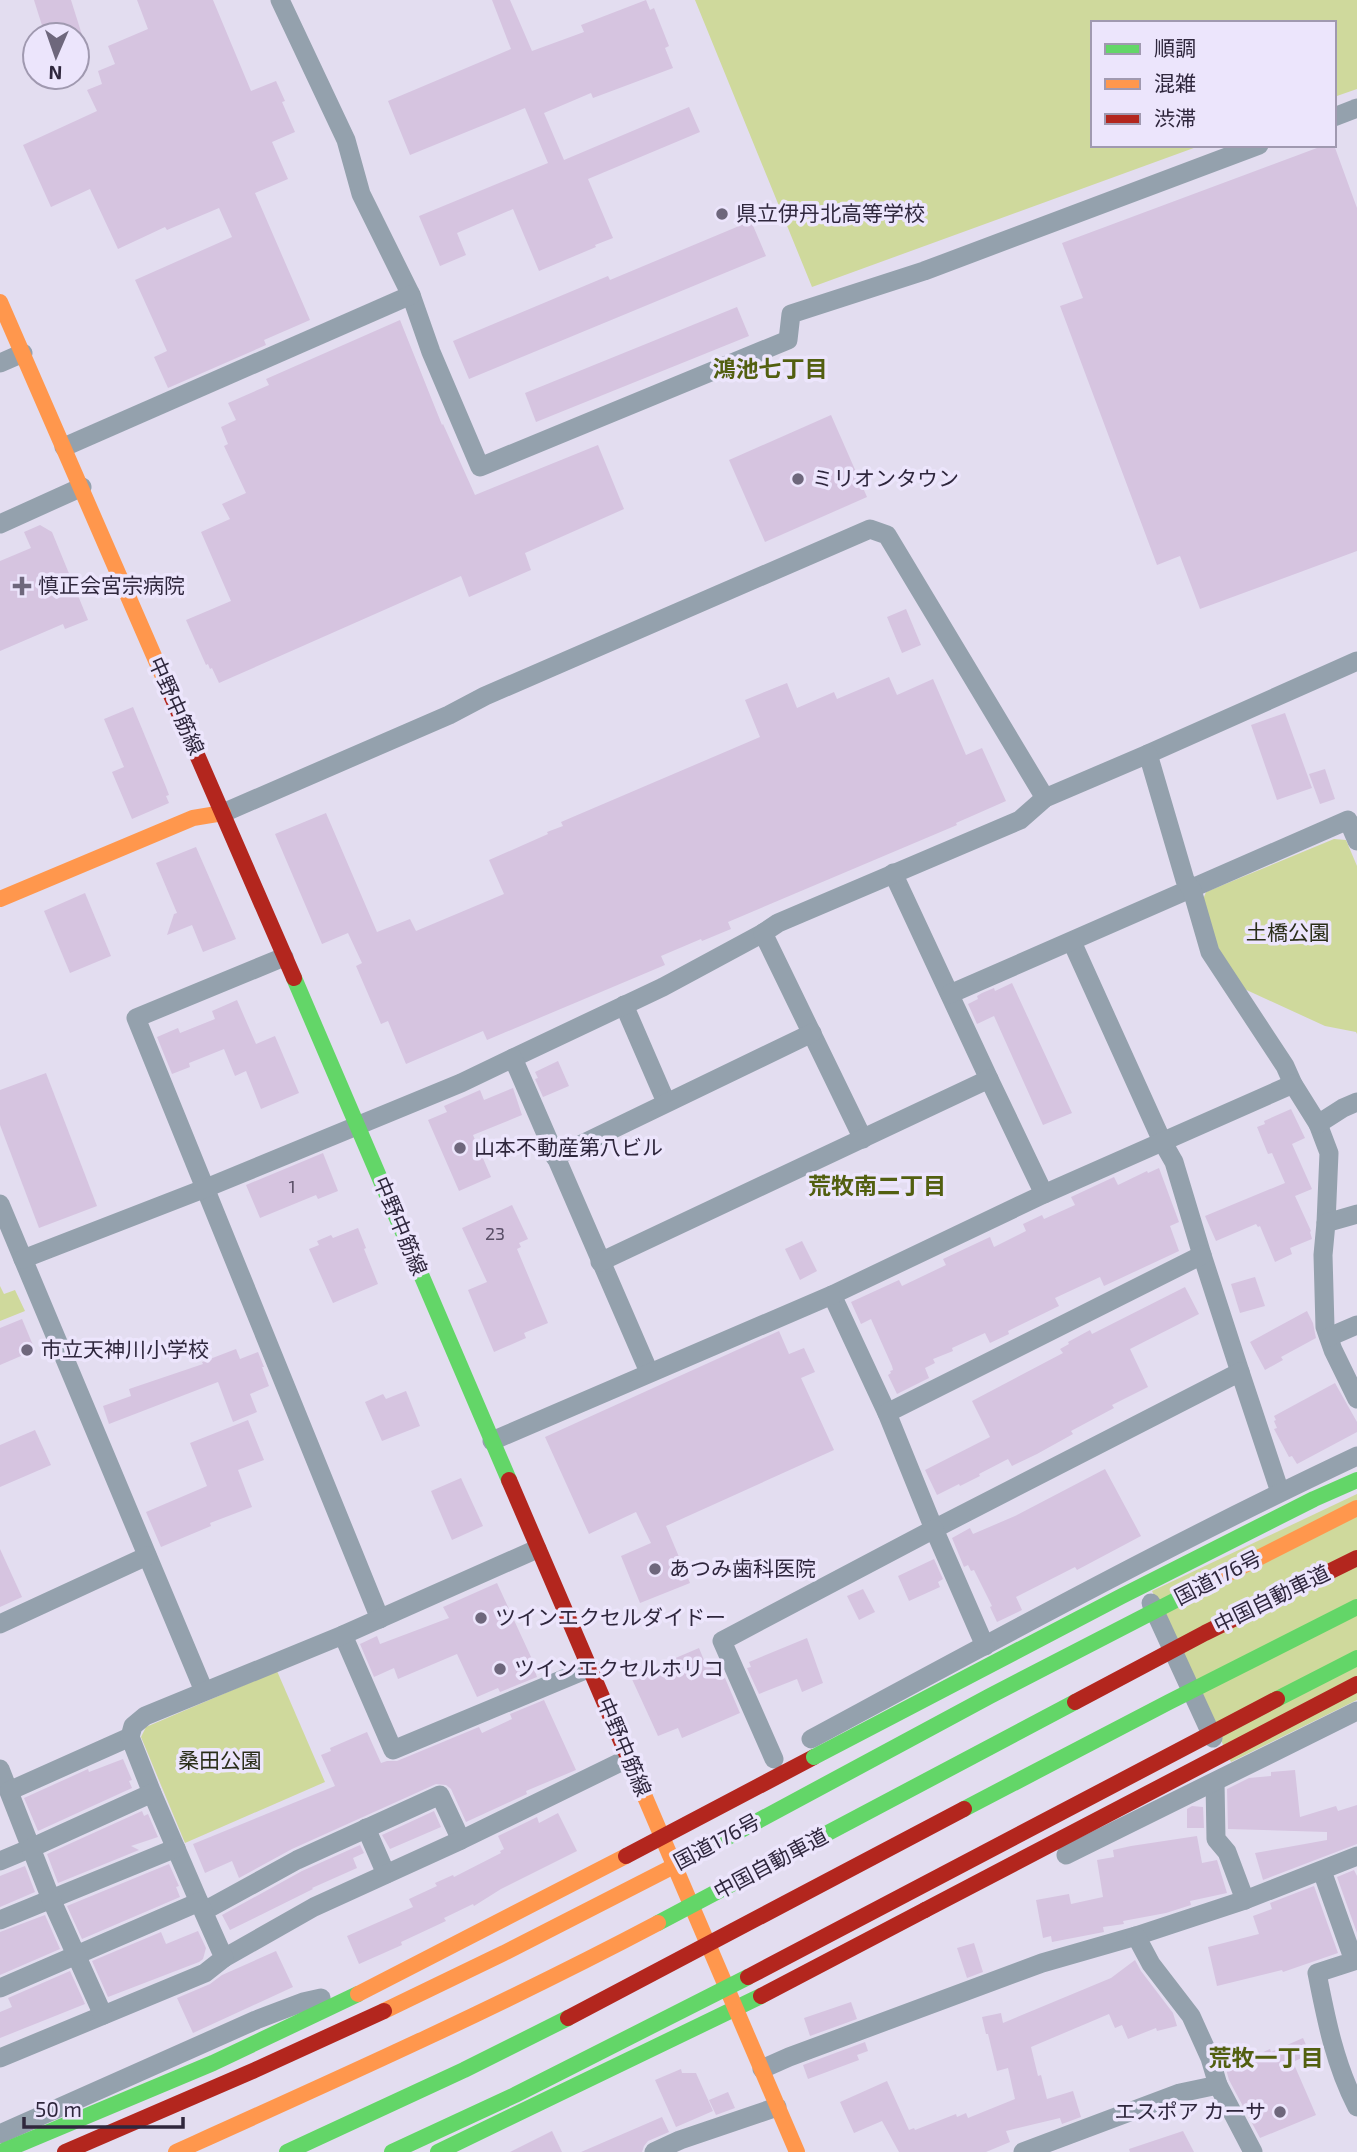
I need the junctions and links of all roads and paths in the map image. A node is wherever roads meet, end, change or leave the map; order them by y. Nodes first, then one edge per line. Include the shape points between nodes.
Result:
1 (280, 0) edge
2 (1357, 108) edge
3 (1336, 116) edge
4 (1254, 147) edge
5 (411, 295) junction
6 (2, 310) edge
7 (23, 353) junction
8 (0, 363) edge
9 (64, 447) junction
10 (82, 487) junction
11 (0, 524) edge
12 (1357, 661) edge
13 (1148, 754) junction
14 (1045, 798) junction
15 (223, 813) junction
16 (1353, 819) edge
17 (1357, 841) edge
18 (893, 873) junction
19 (1192, 890) junction
20 (0, 899) edge
21 (764, 933) junction
22 (1072, 942) junction
23 (284, 957) junction
24 (950, 994) junction
25 (624, 1005) junction
26 (812, 1033) junction
27 (513, 1058) junction
28 (989, 1079) junction
29 (1293, 1084) junction
30 (666, 1102) junction
31 (1357, 1102) edge
32 (1318, 1124) junction
33 (357, 1125) junction
34 (863, 1139) junction
35 (1162, 1142) junction
36 (555, 1157) junction
37 (206, 1188) junction
38 (1044, 1194) junction
39 (0, 1204) edge
40 (1357, 1214) edge
41 (1326, 1223) junction
42 (1202, 1255) junction
43 (23, 1259) junction
44 (600, 1262) junction
45 (832, 1295) junction
46 (1357, 1325) edge
47 (1329, 1337) junction
48 (649, 1372) junction
49 (1240, 1372) junction
50 (1357, 1399) edge
51 (887, 1413) junction
52 (492, 1441) junction
53 (1357, 1456) edge
54 (1357, 1480) edge
55 (1280, 1492) junction
56 (1357, 1508) edge
57 (934, 1529) junction
58 (537, 1549) junction
59 (147, 1556) junction
60 (1357, 1558) edge
61 (1135, 1568) junction
62 (1357, 1606) edge
63 (380, 1619) junction
64 (0, 1624) edge
65 (343, 1635) junction
66 (985, 1646) junction
67 (1357, 1658) edge
68 (590, 1668) junction
69 (1357, 1684) edge
70 (204, 1691) junction
71 (1357, 1711) edge
72 (130, 1737) junction
73 (629, 1758) junction
74 (775, 1759) junction
75 (0, 1769) edge
76 (1222, 1778) junction
77 (760, 1787) junction
78 (9, 1791) junction
79 (152, 1793) junction
80 (366, 1828) junction
81 (662, 1836) junction
82 (461, 1840) junction
83 (31, 1848) junction
84 (176, 1848) junction
85 (1357, 1856) edge
86 (0, 1861) edge
87 (1322, 1871) junction
88 (386, 1874) junction
89 (51, 1899) junction
90 (1245, 1900) junction
91 (201, 1906) junction
92 (0, 1920) edge
93 (876, 1936) junction
94 (1136, 1936) junction
95 (76, 1955) junction
96 (223, 1958) junction
97 (380, 1984) junction
98 (0, 1988) edge
99 (736, 2009) junction
100 (103, 2015) junction
101 (0, 2059) edge
102 (762, 2069) junction
103 (1217, 2084) junction
104 (777, 2107) junction
105 (1357, 2107) edge
106 (517, 2114) junction
107 (0, 2134) edge
108 (1, 2152) edge
109 (65, 2152) edge
110 (176, 2152) edge
111 (287, 2152) edge
112 (392, 2152) edge
113 (438, 2152) edge
114 (462, 2152) edge
115 (654, 2152) edge
116 (797, 2152) edge
117 (1023, 2152) edge
118 (1253, 2152) edge

1 - 5 street via 346,140 361,194
2 - 3 street
4 - 5 street via 924,271 791,314 788,340 480,467
5 - 9 street
6 - 7 main road, 中野中筋線
7 - 8 street
7 - 9 main road, 中野中筋線
9 - 10 main road, 中野中筋線
10 - 11 street
10 - 15 main road, 中野中筋線
12 - 13 street
13 - 14 street
13 - 19 street via 1185,880
14 - 15 street via 887,535 870,529
14 - 18 street via 1020,820
15 - 20 main road via 193,818
15 - 23 main road, 中野中筋線
16 - 17 street
16 - 19 street
18 - 21 street
18 - 24 street
19 - 22 street
19 - 29 street via 1210,952
21 - 25 street
21 - 26 street
22 - 24 street
22 - 35 street
23 - 33 main road, 中野中筋線
23 - 37 street via 136,1018
24 - 28 street
25 - 27 street
25 - 30 street
26 - 30 street
26 - 34 street
27 - 33 street
27 - 36 street
28 - 34 street
28 - 38 street
29 - 32 street
29 - 35 street
30 - 36 street
31 - 32 street
32 - 41 street via 1329,1153
33 - 37 street
33 - 52 main road, 中野中筋線
34 - 44 street
35 - 38 street
35 - 42 street via 1174,1162
36 - 44 street
37 - 43 street
37 - 63 street
38 - 45 street
39 - 43 street
40 - 41 street
41 - 47 street via 1323,1255
42 - 49 street
42 - 51 street
43 - 59 street
44 - 48 street
45 - 48 street
45 - 51 street
46 - 47 street
47 - 50 street
48 - 52 street
49 - 55 street
49 - 57 street
51 - 57 street
52 - 58 main road, 中野中筋線
53 - 55 street
54 - 77 main road, bridge via 1122,1596
55 - 61 street
56 - 109 main road, 国道176号, bridge via 566,1922 393,2007
57 - 66 street
57 - 74 street via 722,1641
58 - 63 street
58 - 68 main road, 中野中筋線
59 - 64 street
59 - 70 street
60 - 110 main road, 中国自動車道, bridge via 1193,1639 590,1959 414,2045
61 - 66 street
61 - 76 street
62 - 111 main road, 中国自動車道, bridge via 599,2002
63 - 65 street
65 - 68 street via 393,1750
65 - 70 street
66 - 74 street
67 - 112 main road, bridge via 626,2040
68 - 73 main road, 中野中筋線
69 - 93 main road, bridge
70 - 72 street via 145,1716 133,1726
71 - 76 street
72 - 78 street
72 - 79 street
73 - 81 main road, 中野中筋線
73 - 82 street
74 - 77 street
75 - 78 street
76 - 90 street via 1216,1839 1227,1852
76 - 93 street via 906,1931
77 - 81 main road
78 - 83 street
79 - 83 street
79 - 84 street
80 - 82 street via 440,1795
80 - 88 street
80 - 91 street
81 - 97 main road
81 - 99 main road, 中野中筋線
82 - 88 street
83 - 86 street
83 - 89 street
84 - 89 street
84 - 91 street
85 - 87 street
87 - 90 street
87 - 105 street via 1354,1961 1317,1973 1342,2072
88 - 96 street via 314,1907
89 - 92 street
89 - 95 street
90 - 94 street
91 - 95 street
91 - 96 street
93 - 99 main road
94 - 102 street via 1042,1963
94 - 103 street via 1151,1964 1191,2015
95 - 98 street
95 - 100 street
96 - 100 street via 205,1973
97 - 107 street via 303,2002 256,2020
97 - 108 main road via 213,2063
99 - 102 main road, 中野中筋線
99 - 106 main road
100 - 101 street
102 - 104 main road, 中野中筋線
103 - 117 street via 1180,2093
103 - 118 street
104 - 115 street
104 - 116 main road, 中野中筋線
106 - 113 main road
106 - 114 street

